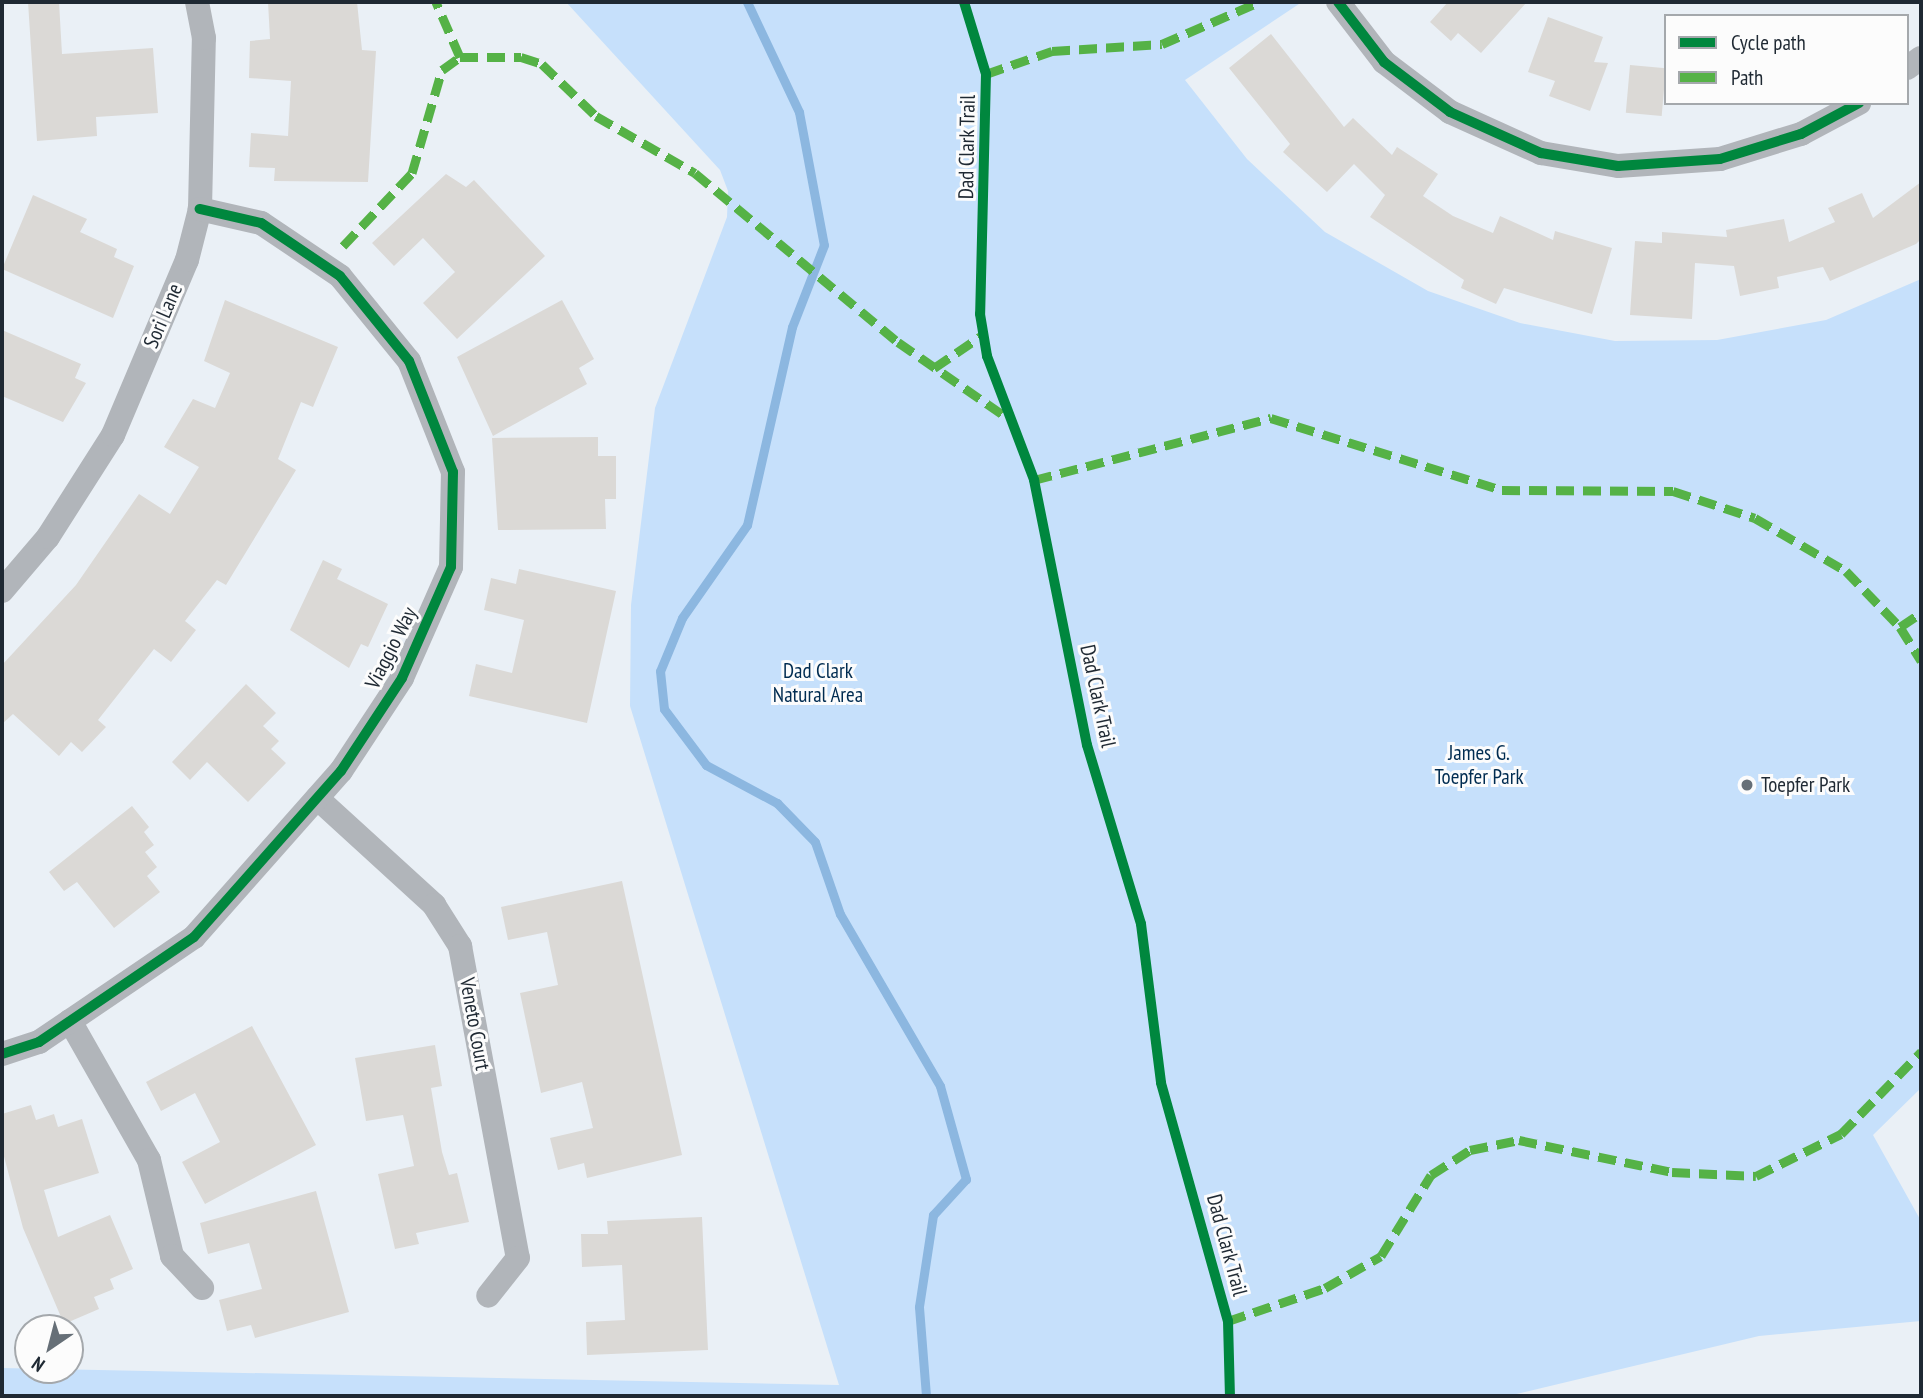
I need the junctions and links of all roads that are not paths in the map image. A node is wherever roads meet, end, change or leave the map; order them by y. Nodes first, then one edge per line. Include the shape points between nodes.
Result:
1 (197, 2) edge
2 (1338, 2) edge
3 (1855, 105) edge
4 (200, 209) junction
5 (2, 591) edge
6 (317, 798) junction
7 (69, 1021) junction
8 (2, 1054) edge
9 (202, 1288) dead end
10 (488, 1296) dead end

1 - 4 street, Sori Lane via 204,38
2 - 3 street via 1384,62 1450,112 1541,153 1618,166 1720,159 1801,134
4 - 5 street, Sori Lane via 187,260 113,435 48,537
4 - 6 street, Viaggio Way via 261,223 340,276 409,361 453,472 451,566 402,677
6 - 7 street, Viaggio Way via 194,937
6 - 10 street, Veneto Court via 434,905 460,946 518,1258
7 - 8 street, Viaggio Way via 39,1042
7 - 9 street via 149,1160 172,1256

